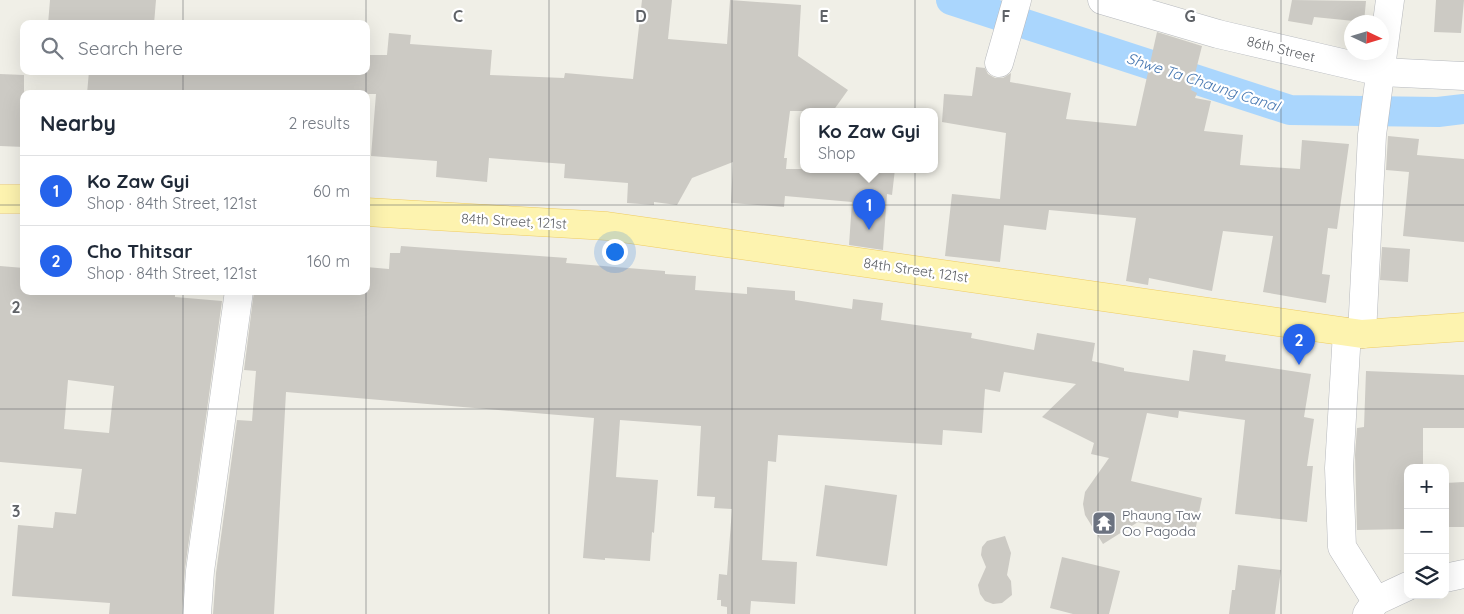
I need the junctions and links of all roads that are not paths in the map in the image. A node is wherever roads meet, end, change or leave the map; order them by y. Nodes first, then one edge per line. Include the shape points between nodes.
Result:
1 (1102, 0) edge
2 (1390, 0) edge
3 (1017, 2) edge
4 (999, 63) dead end
5 (1464, 76) edge
6 (1379, 82) junction
7 (0, 199) edge
8 (20, 199) edge
9 (370, 212) edge
10 (239, 295) edge
11 (1464, 327) edge
12 (1354, 333) junction
13 (1464, 574) edge
14 (1449, 577) edge
15 (1404, 588) edge
16 (1371, 608) edge
17 (197, 614) edge

1 - 6 street, 86th Street
2 - 6 street
3 - 4 street
5 - 6 street, 86th Street
6 - 12 street
7 - 8 main road
9 - 12 main road, 84th Street, 121st via 607,226
10 - 17 street via 200,571
11 - 12 main road, 84th Street, 121st
12 - 16 street via 1339,468 1342,547
13 - 14 street
15 - 16 street

